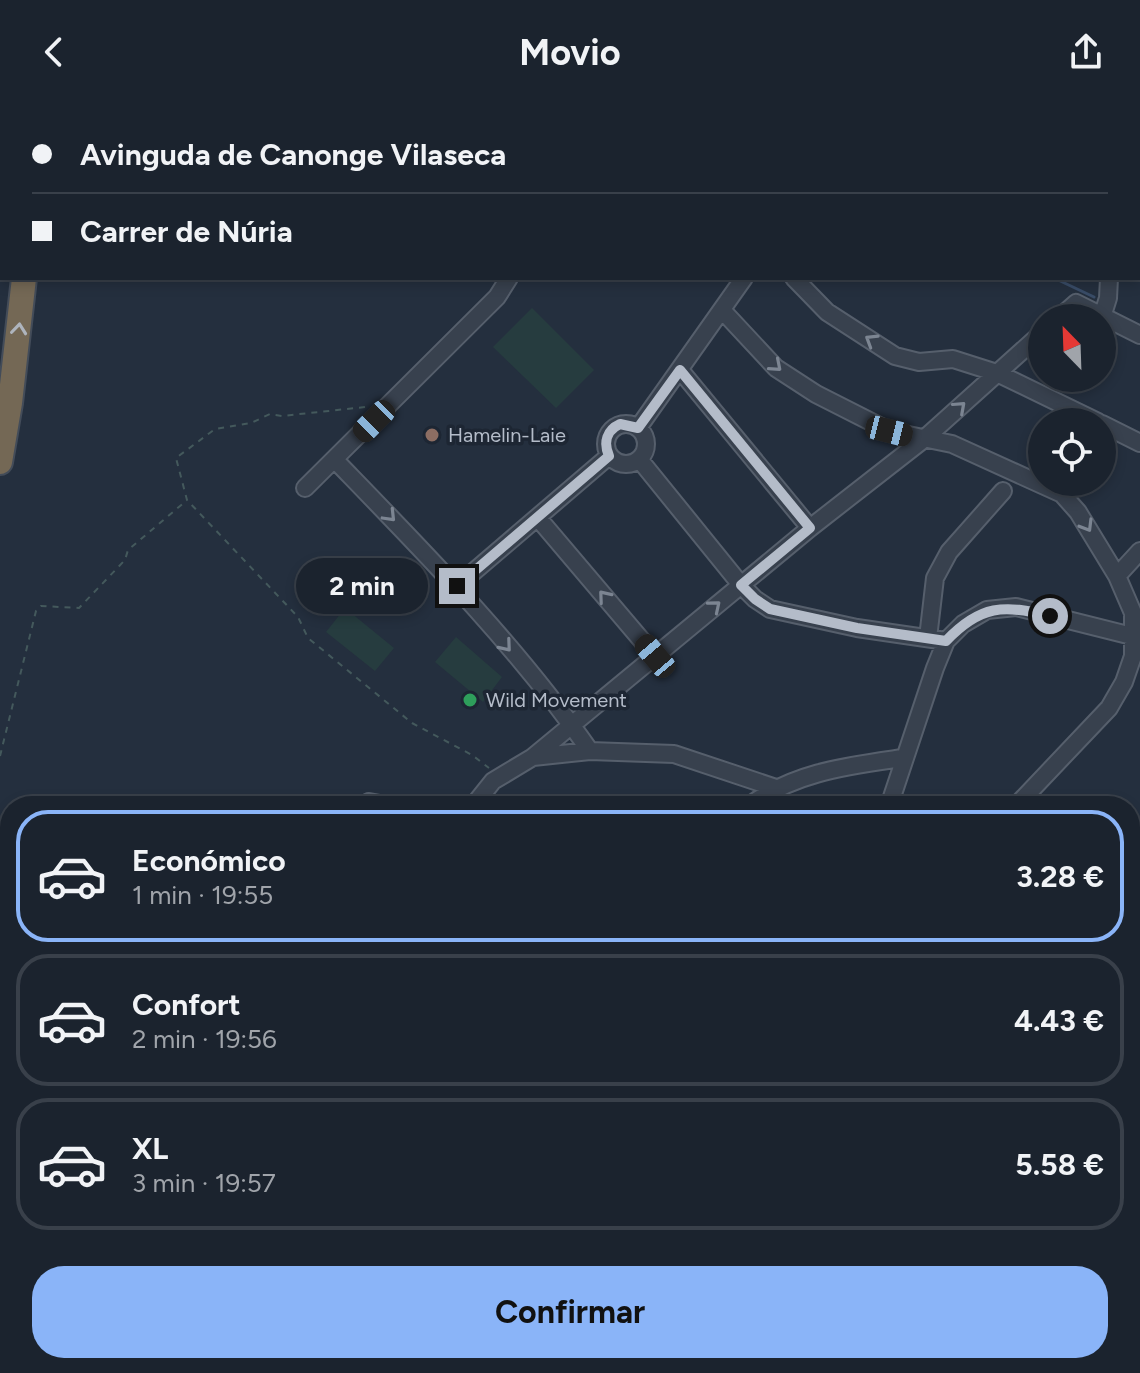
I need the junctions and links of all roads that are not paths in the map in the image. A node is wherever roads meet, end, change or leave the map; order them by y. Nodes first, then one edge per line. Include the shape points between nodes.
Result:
1 (24, 280) edge
2 (508, 280) edge
3 (743, 280) edge
4 (796, 280) edge
5 (1109, 280) edge
6 (1106, 304) edge
7 (722, 310) junction
8 (1116, 321) edge
9 (1140, 335) edge
10 (1028, 345) edge
11 (680, 370) junction
12 (997, 373) junction
13 (1069, 408) edge
14 (638, 428) junction
15 (1116, 431) edge
16 (924, 439) junction
17 (1140, 443) edge
18 (609, 456) junction
19 (639, 459) junction
20 (335, 460) junction
21 (0, 462) edge
22 (305, 488) dead end
23 (1003, 491) dead end
24 (538, 518) junction
25 (810, 528) junction
26 (1140, 551) edge
27 (1117, 576) junction
28 (741, 585) junction
29 (457, 586) junction
30 (1137, 637) edge
31 (928, 638) junction
32 (946, 641) junction
33 (655, 656) junction
34 (571, 724) junction
35 (590, 751) junction
36 (533, 757) junction
37 (903, 758) junction
38 (776, 788) junction
39 (481, 796) edge
40 (764, 796) edge
41 (892, 796) edge
42 (1025, 796) edge

21 -> 1 highway
2 - 20 street via 497,297
3 - 7 street
12 -> 4 street via 953,359 919,362 895,356 827,312
5 - 6 street
7 - 11 street
7 -> 16 street via 776,368 816,394 889,431
8 - 9 street
10 - 12 street
11 - 14 street
11 - 25 street
12 - 13 street
16 -> 12 street
14 - 18 street via 620,424 610,431 605,443
14 - 19 street via 646,441
15 - 17 street
16 - 25 street
16 -> 27 street via 952,444 1062,494
18 - 19 street via 626,464
18 - 24 street
19 - 28 street
20 - 22 street
20 -> 29 street
23 - 31 street via 949,552 935,578
24 - 29 street
33 -> 24 street
25 - 28 street
26 - 27 street
27 - 30 street
28 - 31 street via 770,609
33 -> 28 street
29 -> 34 street
30 - 32 street via 1016,607 987,610
30 - 42 street via 1124,682 1109,708
31 - 32 street
32 - 37 street
33 - 34 street
34 - 35 street
34 - 36 street
35 - 36 street
35 - 38 street via 674,754
36 - 39 street via 493,781
37 - 38 street via 803,776
37 - 41 street
38 - 40 street

